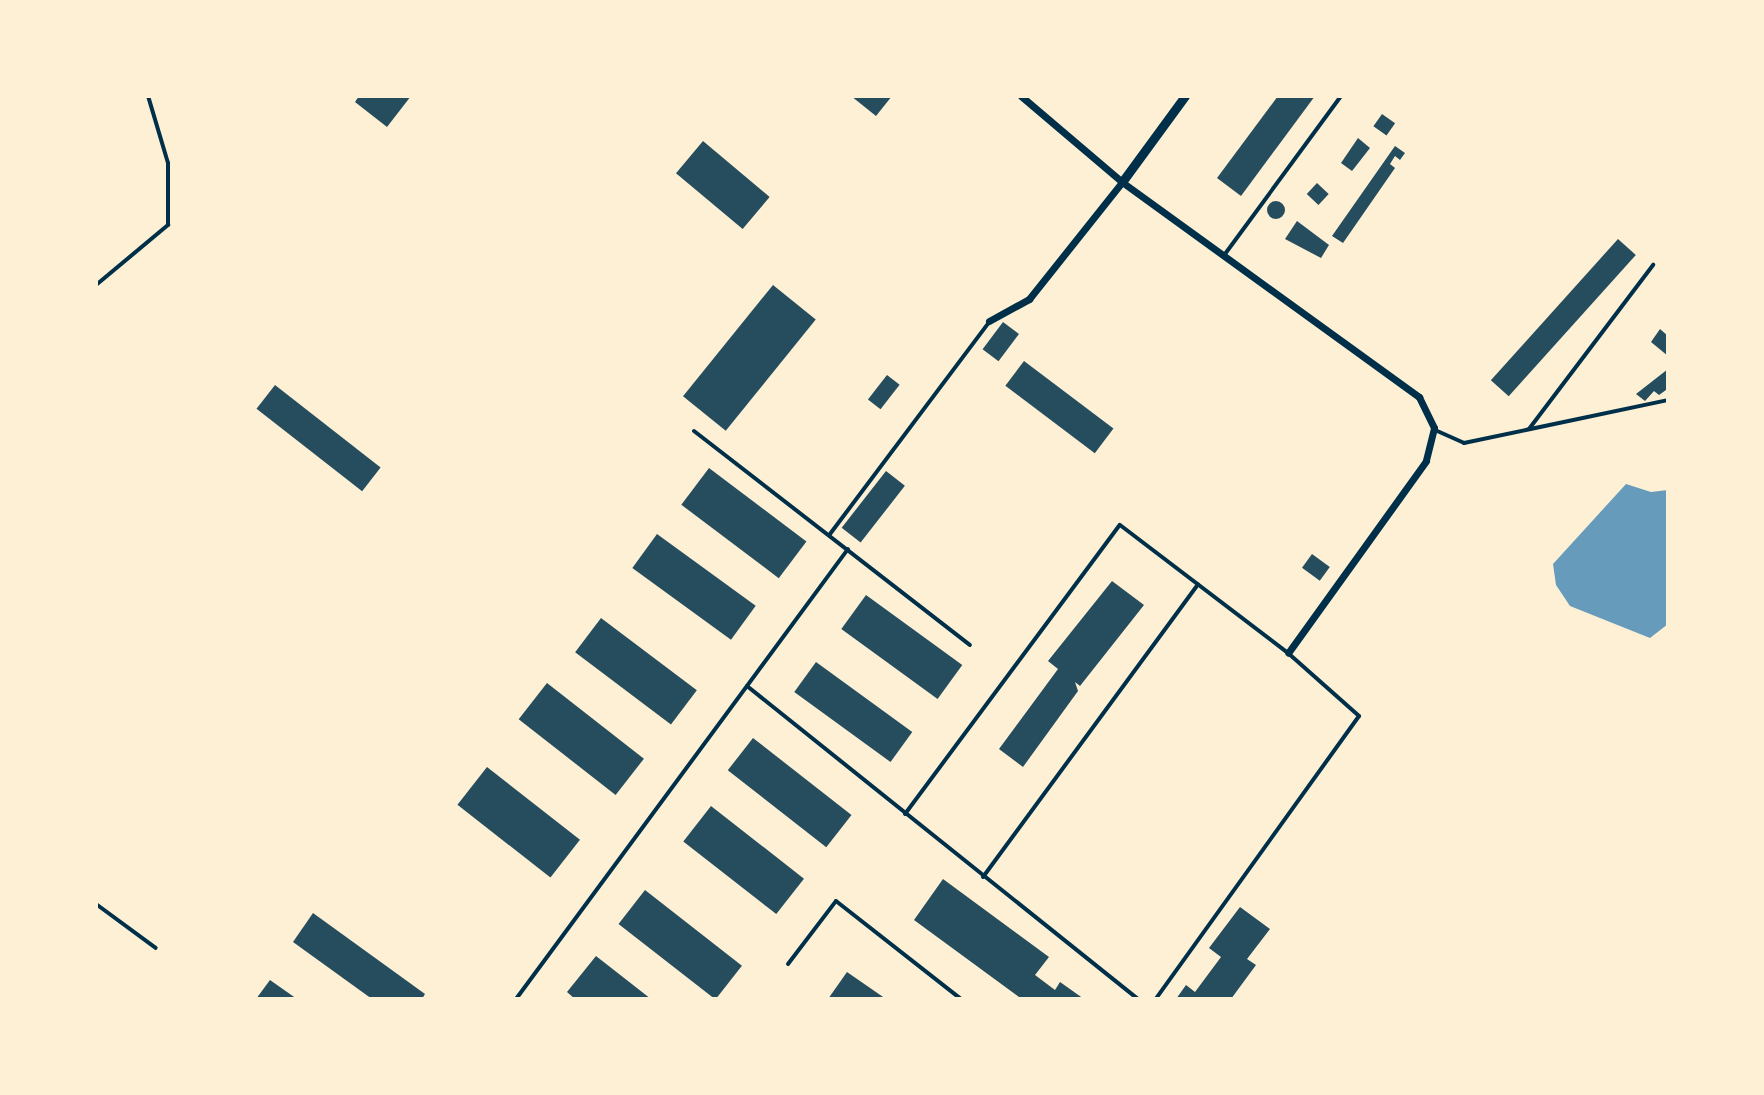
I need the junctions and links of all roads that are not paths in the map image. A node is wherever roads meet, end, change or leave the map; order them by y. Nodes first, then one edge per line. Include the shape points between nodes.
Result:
1 (148, 96) edge
2 (1021, 96) edge
3 (1185, 96) edge
4 (1341, 96) edge
5 (1122, 182) junction
6 (1225, 254) junction
7 (1653, 265) dead end
8 (96, 285) edge
9 (989, 321) joint
10 (1668, 400) edge
11 (1434, 428) junction
12 (1529, 429) junction
13 (694, 431) dead end
14 (830, 534) junction
15 (848, 549) junction
16 (1198, 584) junction
17 (970, 645) dead end
18 (1288, 653) junction
19 (747, 686) junction
20 (905, 814) junction
21 (983, 877) junction
22 (96, 904) edge
23 (156, 948) dead end
24 (788, 964) dead end
25 (516, 999) edge
26 (961, 999) edge
27 (1138, 999) edge
28 (1156, 999) edge

1 - 8 lane via 168,163 168,225
2 - 5 street
3 - 5 street
4 - 6 lane
5 - 6 street
5 - 9 street via 1029,299
6 - 11 street via 1419,397
7 - 12 lane
9 - 14 lane
10 - 12 lane
11 - 12 lane via 1447,439 1464,443
11 - 18 street via 1426,461
13 - 14 lane
14 - 15 lane
15 - 17 lane
15 - 19 lane
16 - 18 lane
16 - 20 lane via 1120,525
16 - 21 lane
18 - 28 lane via 1359,716
19 - 20 lane
19 - 25 lane
20 - 21 lane
21 - 27 lane
22 - 23 lane
24 - 26 lane via 836,901

